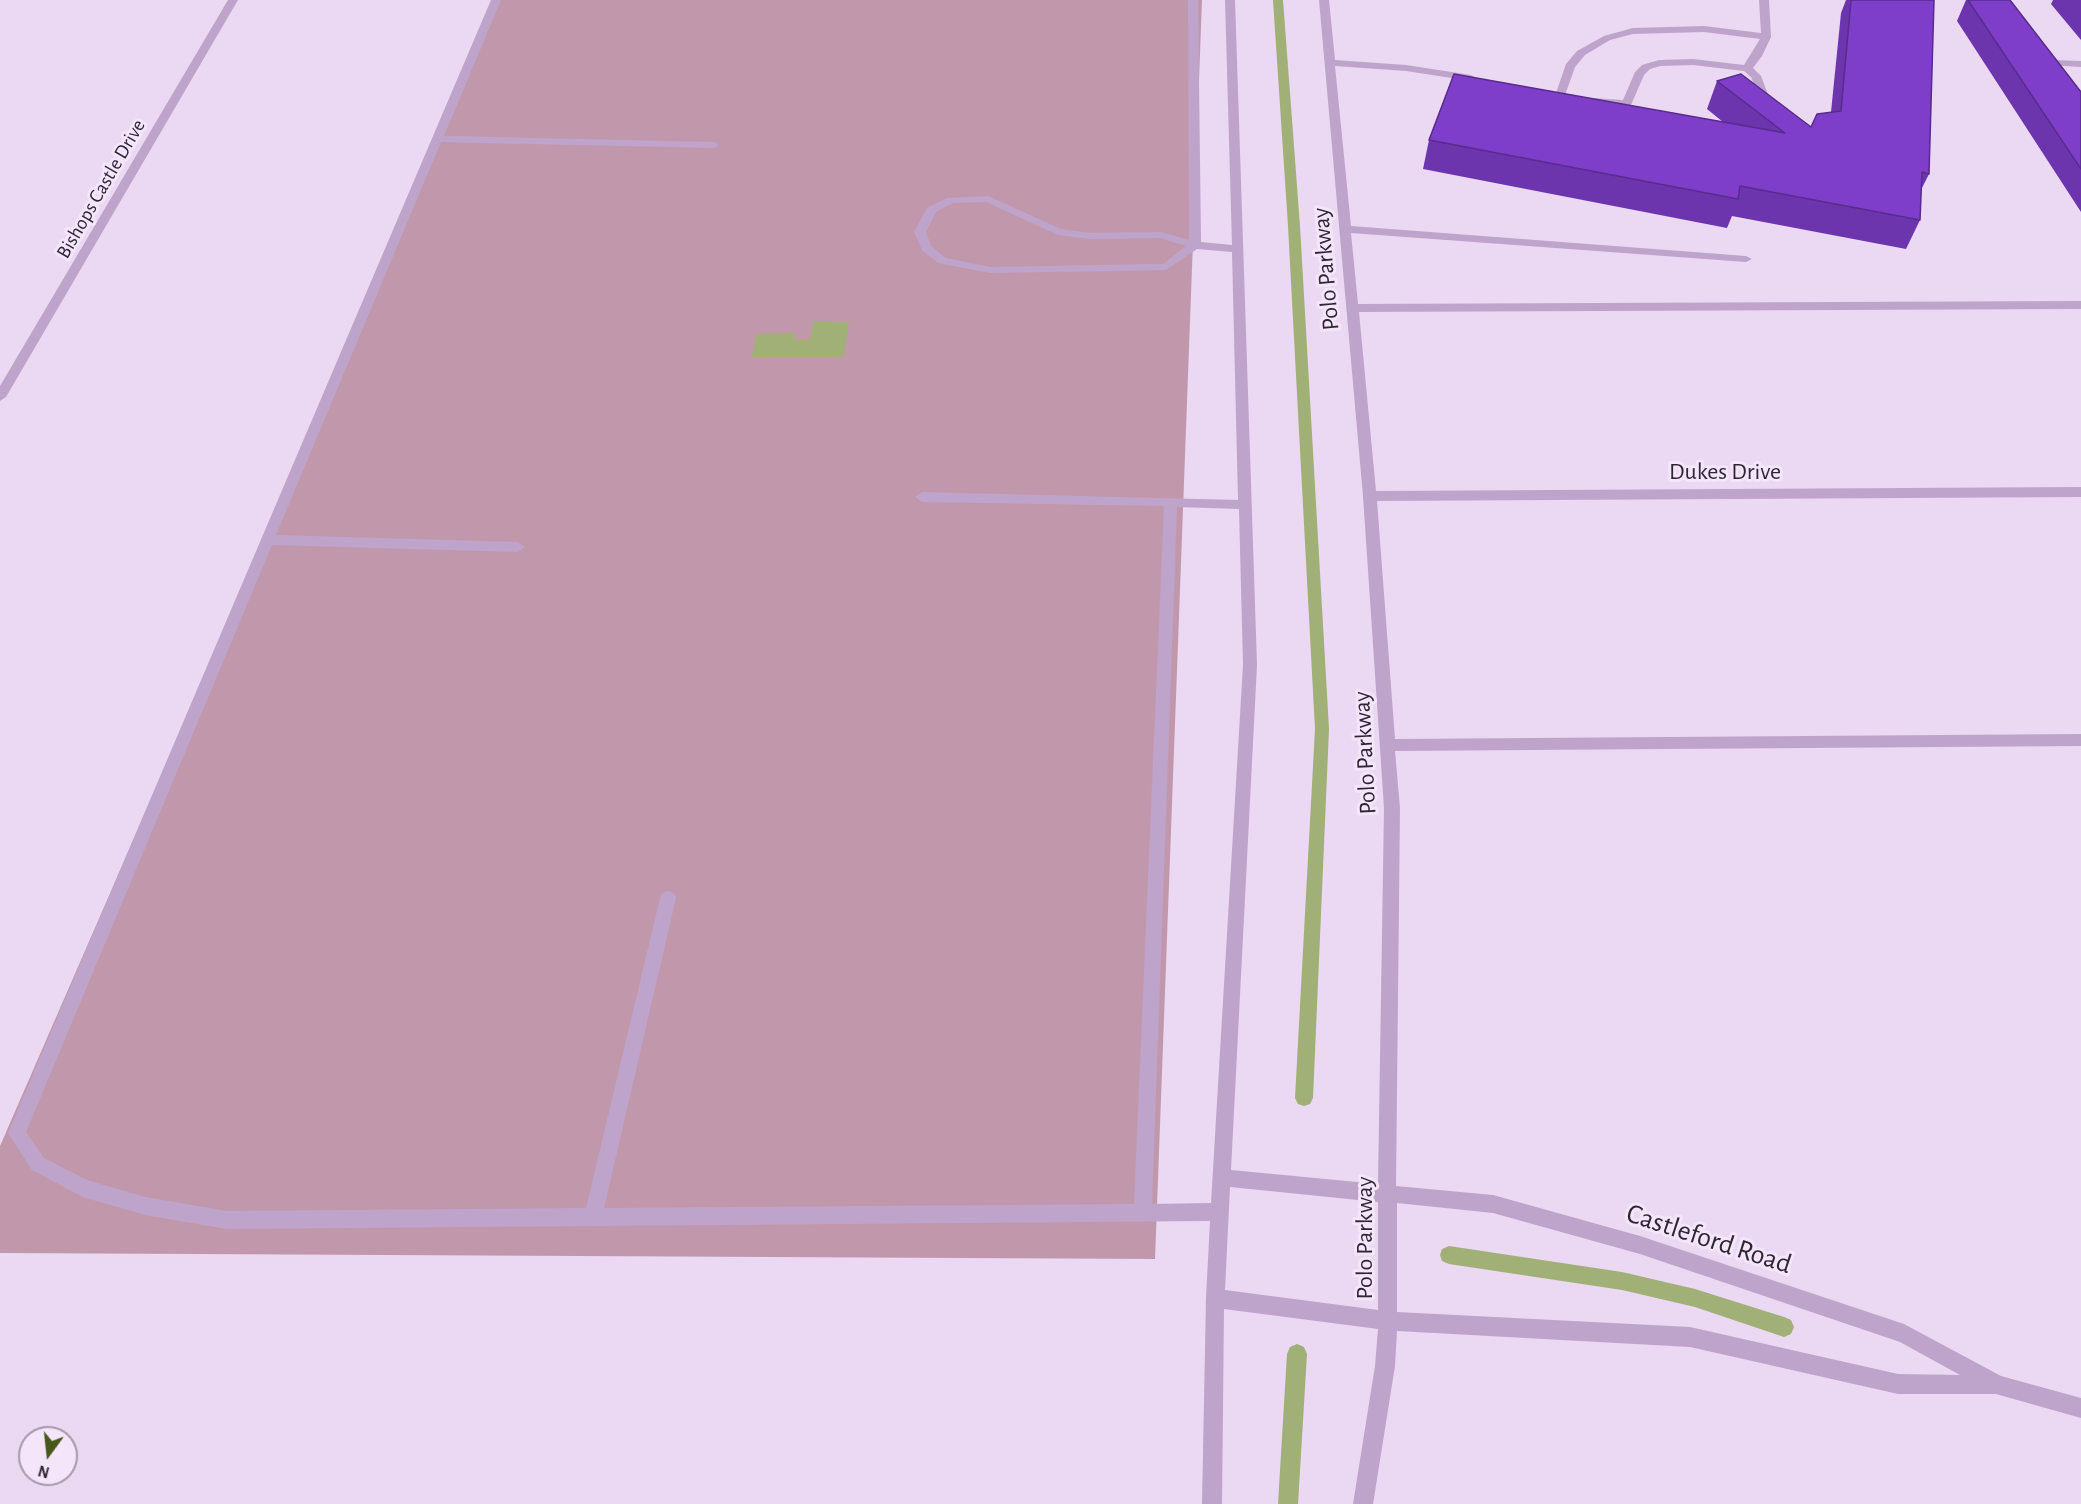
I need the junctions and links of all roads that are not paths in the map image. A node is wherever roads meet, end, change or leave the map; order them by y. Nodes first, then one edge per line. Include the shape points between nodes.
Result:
1 (233, 0) edge
2 (496, 0) edge
3 (1193, 0) edge
4 (1230, 0) edge
5 (1324, 0) edge
6 (1764, 0) edge
7 (1766, 37) junction
8 (1330, 63) junction
9 (2052, 64) edge
10 (2081, 64) edge
11 (1747, 68) junction
12 (1480, 80) edge
13 (1548, 94) edge
14 (1560, 96) junction
15 (1754, 121) edge
16 (437, 139) junction
17 (714, 145) dead end
18 (1345, 229) junction
19 (1195, 245) junction
20 (1237, 249) junction
21 (1746, 259) dead end
22 (2081, 305) edge
23 (1352, 308) junction
24 (0, 397) edge
25 (2081, 492) edge
26 (1370, 496) junction
27 (922, 497) dead end
28 (1171, 502) junction
29 (1245, 505) junction
30 (267, 540) junction
31 (518, 548) dead end
32 (2081, 740) edge
33 (1388, 745) junction
34 (668, 898) dead end
35 (1224, 1178) junction
36 (1387, 1195) junction
37 (1143, 1211) junction
38 (1220, 1212) junction
39 (593, 1216) junction
40 (1215, 1298) junction
41 (1388, 1322) junction
42 (1998, 1385) junction
43 (2081, 1408) edge
44 (1212, 1504) edge
45 (1363, 1504) edge

1 - 24 street, Bishops Castle Drive
2 - 16 street
3 - 19 street
4 - 20 street
5 - 8 street, Polo Parkway
6 - 7 street
7 - 11 street
7 - 14 street via 1663,28 1616,35 1581,53 1570,66
8 - 12 street via 1406,68
8 - 18 street, Polo Parkway
9 - 10 street
11 - 14 street via 1693,62 1646,67 1639,74 1632,106
11 - 15 street via 1756,76 1764,97
13 - 14 street
16 - 17 street
16 - 30 street
18 - 21 street
18 - 23 street, Polo Parkway
19 - 19 street via 1161,235 1091,236 1058,232 988,199 951,200 932,210 920,232 926,248 942,261 990,270 1166,267
19 - 20 street
20 - 29 street
22 - 23 street
23 - 26 street, Polo Parkway
25 - 26 street, Dukes Drive
26 - 33 street, Polo Parkway
27 - 28 street
28 - 29 street
28 - 37 street
29 - 35 street via 1250,665
30 - 31 street
30 - 39 street via 17,1133 38,1164 83,1188 145,1206 227,1220
32 - 33 street
33 - 36 street, Polo Parkway via 1392,808
34 - 39 street
35 - 36 street, Castleford Road
35 - 38 street
36 - 41 street, Polo Parkway
36 - 42 street, Castleford Road via 1493,1204 1640,1245 1904,1334
37 - 38 street
37 - 39 street
38 - 40 street
40 - 41 street, Castleford Road
40 - 44 street
41 - 42 street, Castleford Road via 1690,1337 1898,1384
41 - 45 street, Polo Parkway via 1385,1366
42 - 43 street, Castleford Road

